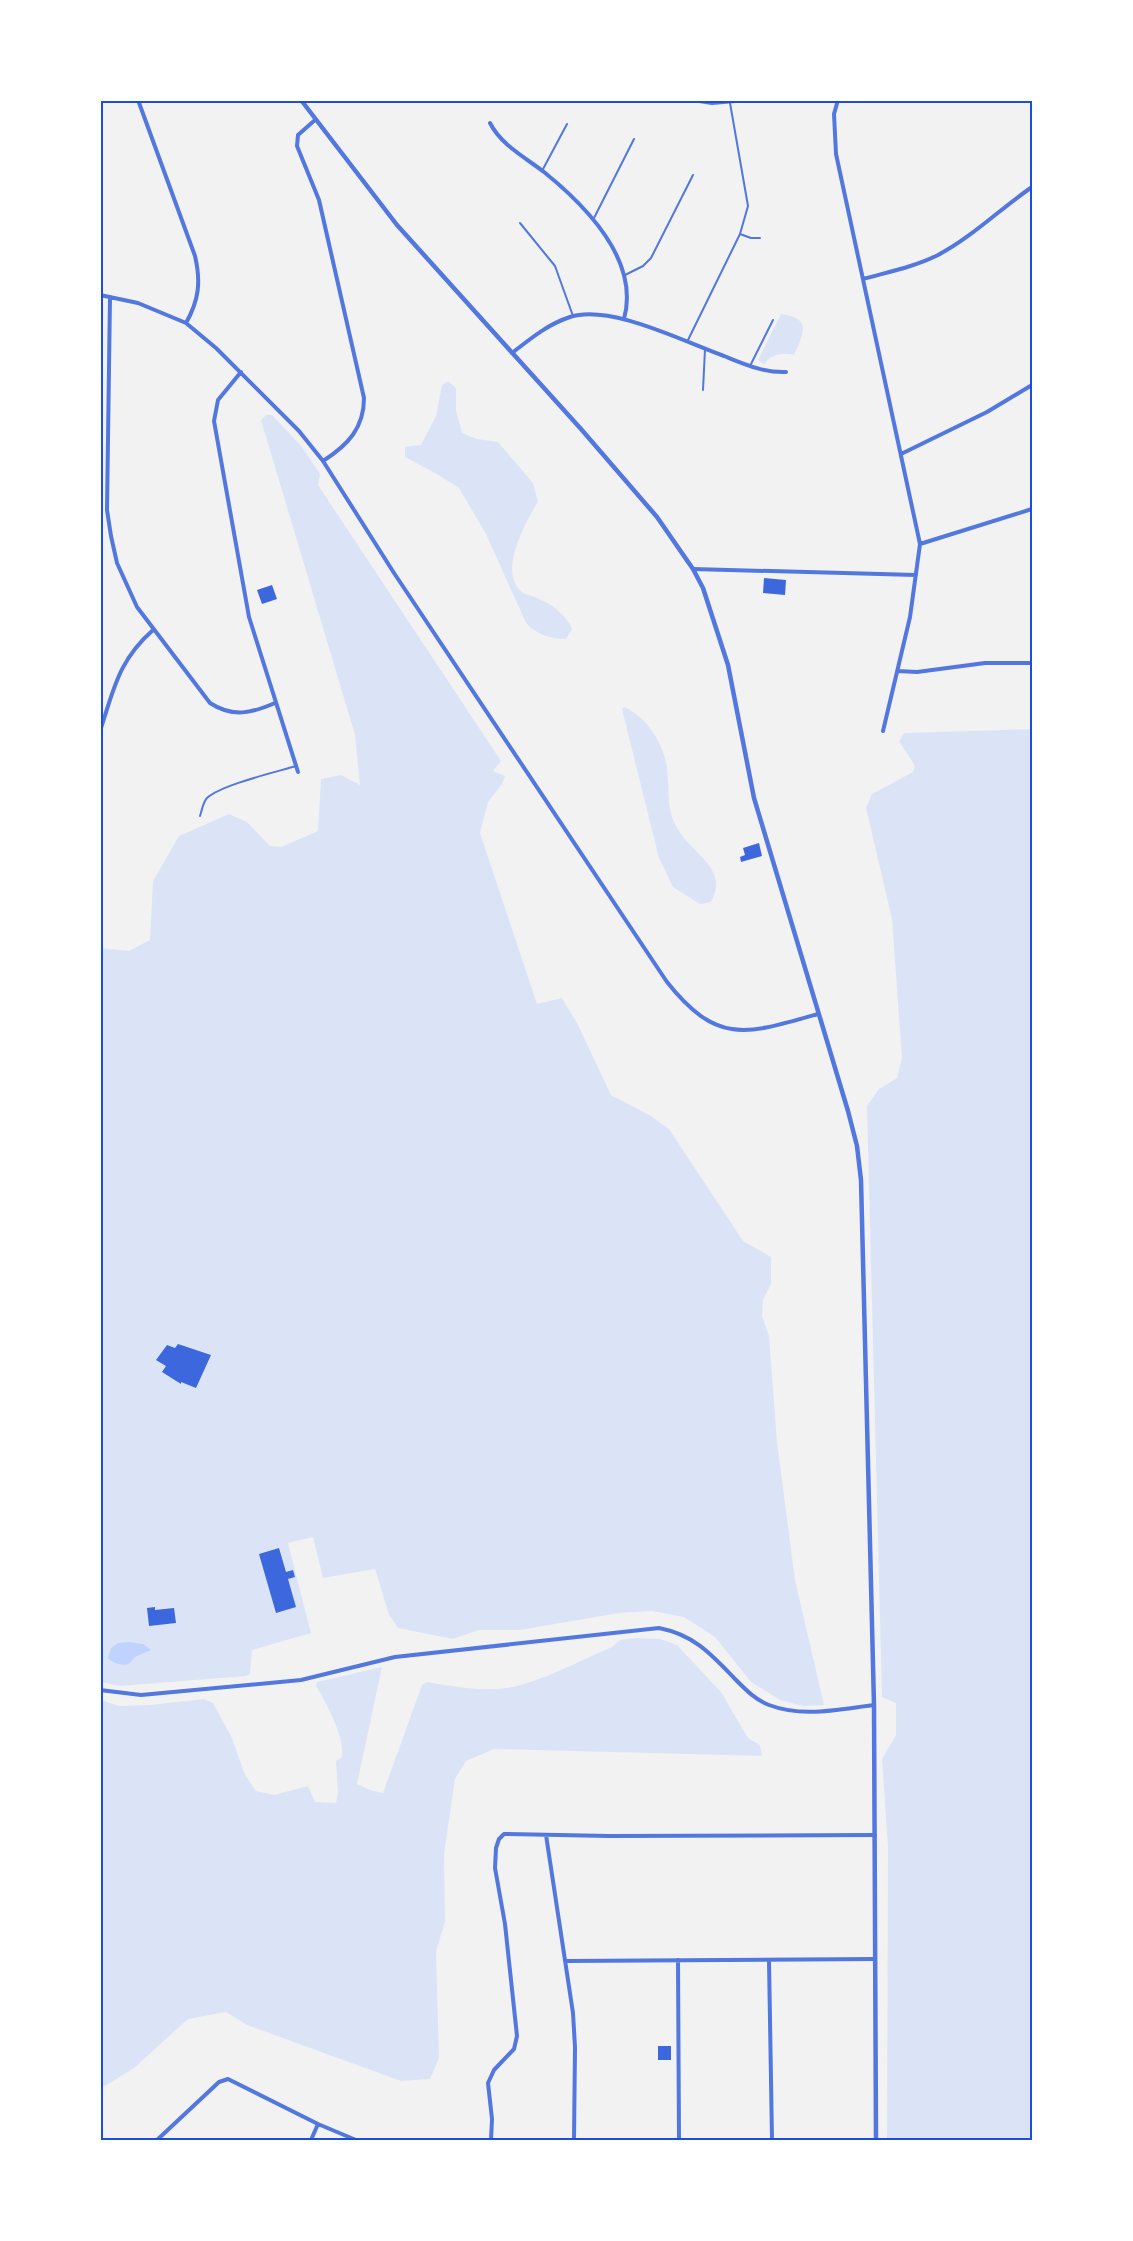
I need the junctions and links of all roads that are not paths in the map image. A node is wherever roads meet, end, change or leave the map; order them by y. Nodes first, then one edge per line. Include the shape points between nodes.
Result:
1 (138, 100) edge
2 (301, 100) edge
3 (693, 100) edge
4 (746, 100) edge
5 (838, 100) edge
6 (730, 103) junction
7 (315, 120) junction
8 (490, 123) dead end
9 (567, 124) dead end
10 (634, 139) dead end
11 (542, 171) junction
12 (693, 175) dead end
13 (1032, 187) edge
14 (593, 220) junction
15 (520, 223) dead end
16 (740, 234) junction
17 (760, 238) dead end
18 (625, 274) junction
19 (863, 279) junction
20 (100, 295) edge
21 (110, 297) junction
22 (573, 316) junction
23 (624, 319) junction
24 (773, 320) dead end
25 (186, 323) junction
26 (688, 343) junction
27 (705, 349) junction
28 (512, 353) junction
29 (750, 366) junction
30 (242, 372) junction
31 (786, 372) dead end
32 (1032, 385) edge
33 (703, 390) dead end
34 (901, 454) junction
35 (323, 461) junction
36 (1032, 509) edge
37 (920, 544) junction
38 (693, 569) junction
39 (916, 575) junction
40 (153, 630) junction
41 (1032, 663) edge
42 (898, 671) junction
43 (275, 703) junction
44 (100, 731) edge
45 (883, 731) dead end
46 (296, 766) junction
47 (298, 772) dead end
48 (200, 816) dead end
49 (818, 1014) junction
50 (100, 1690) edge
51 (874, 1705) junction
52 (546, 1835) junction
53 (875, 1835) junction
54 (875, 1959) junction
55 (678, 1960) junction
56 (770, 1960) junction
57 (566, 1961) junction
58 (318, 2124) junction
59 (157, 2140) edge
60 (310, 2140) edge
61 (357, 2140) edge
62 (490, 2140) edge
63 (574, 2140) edge
64 (680, 2140) edge
65 (772, 2140) edge
66 (876, 2140) edge

1 - 25 street via 195,256 199,275 197,300
2 - 7 street
3 - 6 street
4 - 6 street
5 - 19 street via 834,114 836,154
6 - 16 lane via 748,194
7 - 28 street via 396,225
7 - 35 street via 298,135 297,146 319,200 364,398 360,424 350,440
8 - 11 street via 497,135
9 - 11 lane
10 - 14 lane
11 - 14 street
12 - 18 lane via 651,258 644,266
13 - 19 street via 939,254
14 - 18 street via 609,241
15 - 22 lane via 555,266
16 - 17 lane
16 - 26 lane
18 - 23 street
19 - 34 street
20 - 21 street
21 - 25 street via 138,303
21 - 40 street via 107,510 125,584
22 - 23 street
22 - 28 street via 543,329
23 - 26 street
24 - 29 lane
25 - 30 street
26 - 27 street
27 - 29 street
27 - 33 lane
28 - 38 street via 657,517
29 - 31 street
30 - 35 street via 279,408
30 - 43 street via 218,400 214,422 249,617
32 - 34 street
34 - 37 street
35 - 49 street via 678,997 703,1019 726,1028 763,1028
36 - 37 street
37 - 39 street
38 - 39 street
38 - 49 street via 728,665 754,798
39 - 42 street
40 - 43 street via 201,693 220,710 243,713
40 - 44 street via 130,652 121,668
41 - 42 street
42 - 45 street
43 - 46 street
46 - 47 street
46 - 48 lane via 207,798
49 - 51 street via 848,1111 861,1180
50 - 51 street via 141,1695 301,1680 395,1657 659,1628 691,1639 753,1697 768,1705 808,1713
51 - 53 street
52 - 53 street
52 - 57 street
52 - 62 street via 504,1833 496,1848 495,1868 517,2036 514,2049 494,2070 488,2083
53 - 54 street
54 - 56 street
54 - 66 street
55 - 56 street
55 - 57 street
55 - 64 street
56 - 65 street
57 - 63 street via 575,2046
58 - 59 street via 226,2079
58 - 60 street
58 - 61 street

